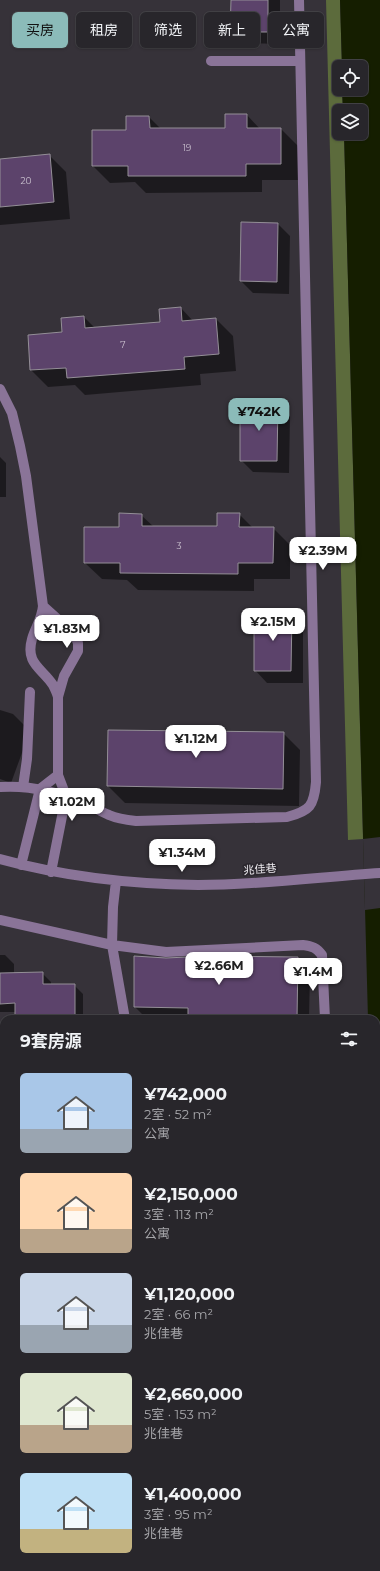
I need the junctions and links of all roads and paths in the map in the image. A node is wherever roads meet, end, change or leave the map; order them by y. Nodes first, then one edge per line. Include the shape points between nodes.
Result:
1 (299, 0) edge
2 (300, 61) junction
3 (211, 62) dead end
4 (0, 389) edge
5 (43, 606) junction
6 (30, 692) dead end
7 (58, 697) junction
8 (58, 775) junction
9 (0, 787) edge
10 (23, 787) junction
11 (40, 789) junction
12 (66, 796) junction
13 (0, 859) edge
14 (21, 865) junction
15 (51, 872) junction
16 (380, 873) edge
17 (116, 880) junction
18 (0, 920) edge
19 (112, 945) junction
20 (124, 1015) edge
21 (325, 1015) edge

1 - 2 street
2 - 3 street
2 - 12 street via 315,796 311,806 302,813 287,818 136,821 109,816 89,804
4 - 5 street via 12,413 26,476
5 - 7 street via 30,647 37,668 53,686
5 - 7 street via 74,634 78,643 78,651 64,676
6 - 10 street
7 - 8 street
8 - 11 street
8 - 12 street
9 - 10 street
10 - 11 street
11 - 12 street
11 - 14 street
12 - 15 street
13 - 14 street, 兆佳巷
14 - 15 street, 兆佳巷
15 - 17 street, 兆佳巷
16 - 17 street, 兆佳巷 via 198,884
17 - 19 street
18 - 19 street
19 - 20 street
19 - 21 street via 166,952 312,946 322,955

